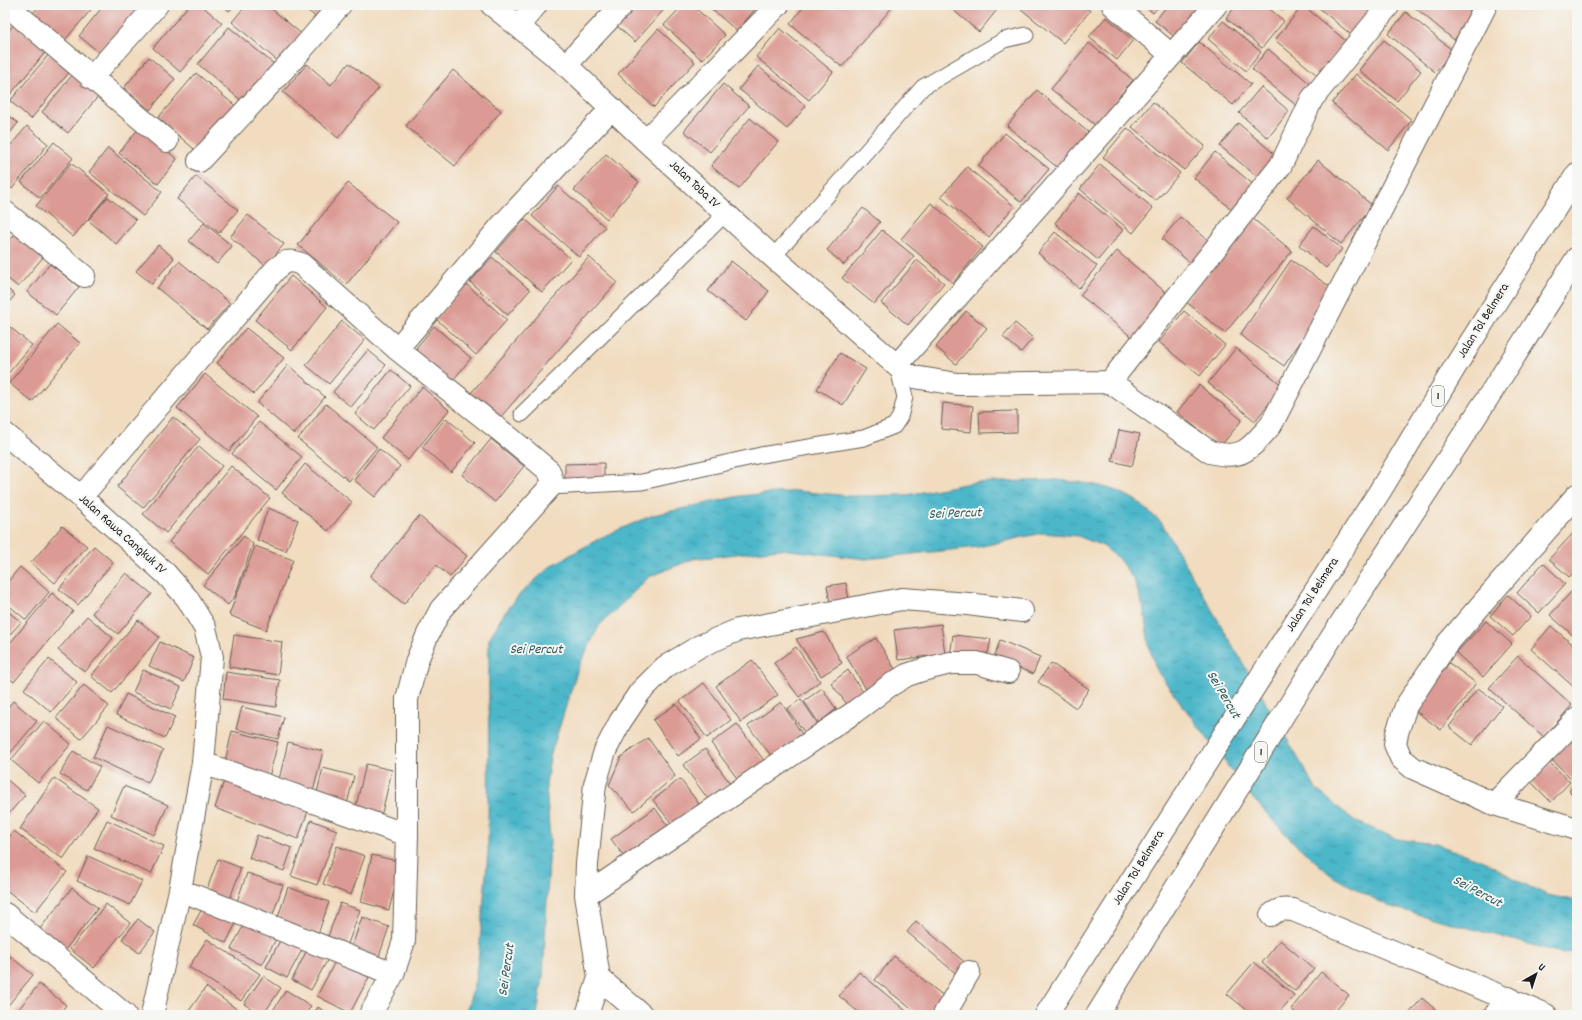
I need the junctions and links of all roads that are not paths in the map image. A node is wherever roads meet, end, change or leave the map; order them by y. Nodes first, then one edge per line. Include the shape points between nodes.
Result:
1 (157, 5) edge
2 (340, 5) edge
3 (492, 5) edge
4 (536, 5) edge
5 (622, 5) edge
6 (778, 5) edge
7 (1113, 5) edge
8 (1216, 5) edge
9 (1389, 5) edge
10 (1486, 5) edge
11 (12, 11) edge
12 (518, 26) junction
13 (1026, 35) dead end
14 (1171, 55) junction
15 (566, 65) junction
16 (91, 78) junction
17 (612, 108) junction
18 (167, 141) dead end
19 (646, 142) junction
20 (199, 161) dead end
21 (1577, 174) edge
22 (5, 212) edge
23 (725, 214) junction
24 (773, 257) junction
25 (1577, 258) edge
26 (84, 276) dead end
27 (397, 349) junction
28 (897, 365) junction
29 (1110, 382) junction
30 (522, 414) dead end
31 (5, 434) edge
32 (550, 487) junction
33 (1577, 495) edge
34 (81, 497) junction
35 (1022, 611) dead end
36 (1008, 672) dead end
37 (1577, 719) edge
38 (203, 762) junction
39 (1494, 804) junction
40 (1577, 829) edge
41 (407, 835) junction
42 (180, 890) junction
43 (586, 894) junction
44 (5, 914) edge
45 (1271, 915) dead end
46 (969, 972) dead end
47 (393, 974) junction
48 (600, 978) junction
49 (1509, 998) junction
50 (125, 1015) edge
51 (152, 1015) edge
52 (370, 1015) edge
53 (587, 1015) edge
54 (642, 1015) edge
55 (944, 1015) edge
56 (1046, 1015) edge
57 (1097, 1015) edge
58 (1495, 1015) edge
59 (1546, 1015) edge

1 - 16 main road
2 - 20 main road via 297,56
3 - 12 main road, Jalan Toba IV
4 - 12 main road
5 - 15 main road
6 - 19 main road
7 - 14 main road
8 - 14 main road
9 - 29 main road via 1312,99 1281,165
10 - 29 main road via 1272,425 1247,451 1224,456 1210,452
11 - 16 main road
12 - 15 main road, Jalan Toba IV
13 - 24 lane via 1004,40 923,87
14 - 28 main road
15 - 17 main road, Jalan Toba IV
16 - 18 main road
17 - 19 main road, Jalan Toba IV
17 - 27 main road via 502,225
19 - 23 main road, Jalan Toba IV
21 - 56 main road, Jalan Tol Belmera / 1 via 1380,491
22 - 26 main road
23 - 24 main road, Jalan Toba IV
23 - 30 lane
24 - 28 main road, Jalan Toba IV
25 - 57 main road, 1 via 1330,640
27 - 32 main road via 549,471 552,480
27 - 34 main road via 301,264 292,260 283,263
28 - 29 main road, Jalan Toba IV via 914,378 957,384
28 - 32 lane via 905,397 900,417 894,426 864,438 761,455 642,482
31 - 34 main road, Jalan Rawa Cangkuk IV
32 - 41 main road via 441,609 417,660 407,699
33 - 39 main road via 1447,644 1406,706 1397,733 1397,748 1406,763
34 - 38 main road, Jalan Rawa Cangkuk IV via 166,574 187,598 205,628 212,657
35 - 43 main road via 902,599 738,630 700,646 665,667 640,692 605,751 595,784
36 - 43 main road via 976,663 950,663 907,675
37 - 39 main road
38 - 41 main road
38 - 42 main road, Jalan Rawa Cangkuk IV
39 - 40 main road
41 - 47 main road via 404,941
42 - 47 main road
42 - 51 main road, Jalan Rawa Cangkuk IV
43 - 48 main road
44 - 50 main road
45 - 49 main road via 1277,910 1293,910
46 - 55 main road
47 - 52 main road
48 - 53 main road
48 - 54 main road
49 - 58 main road
49 - 59 main road

